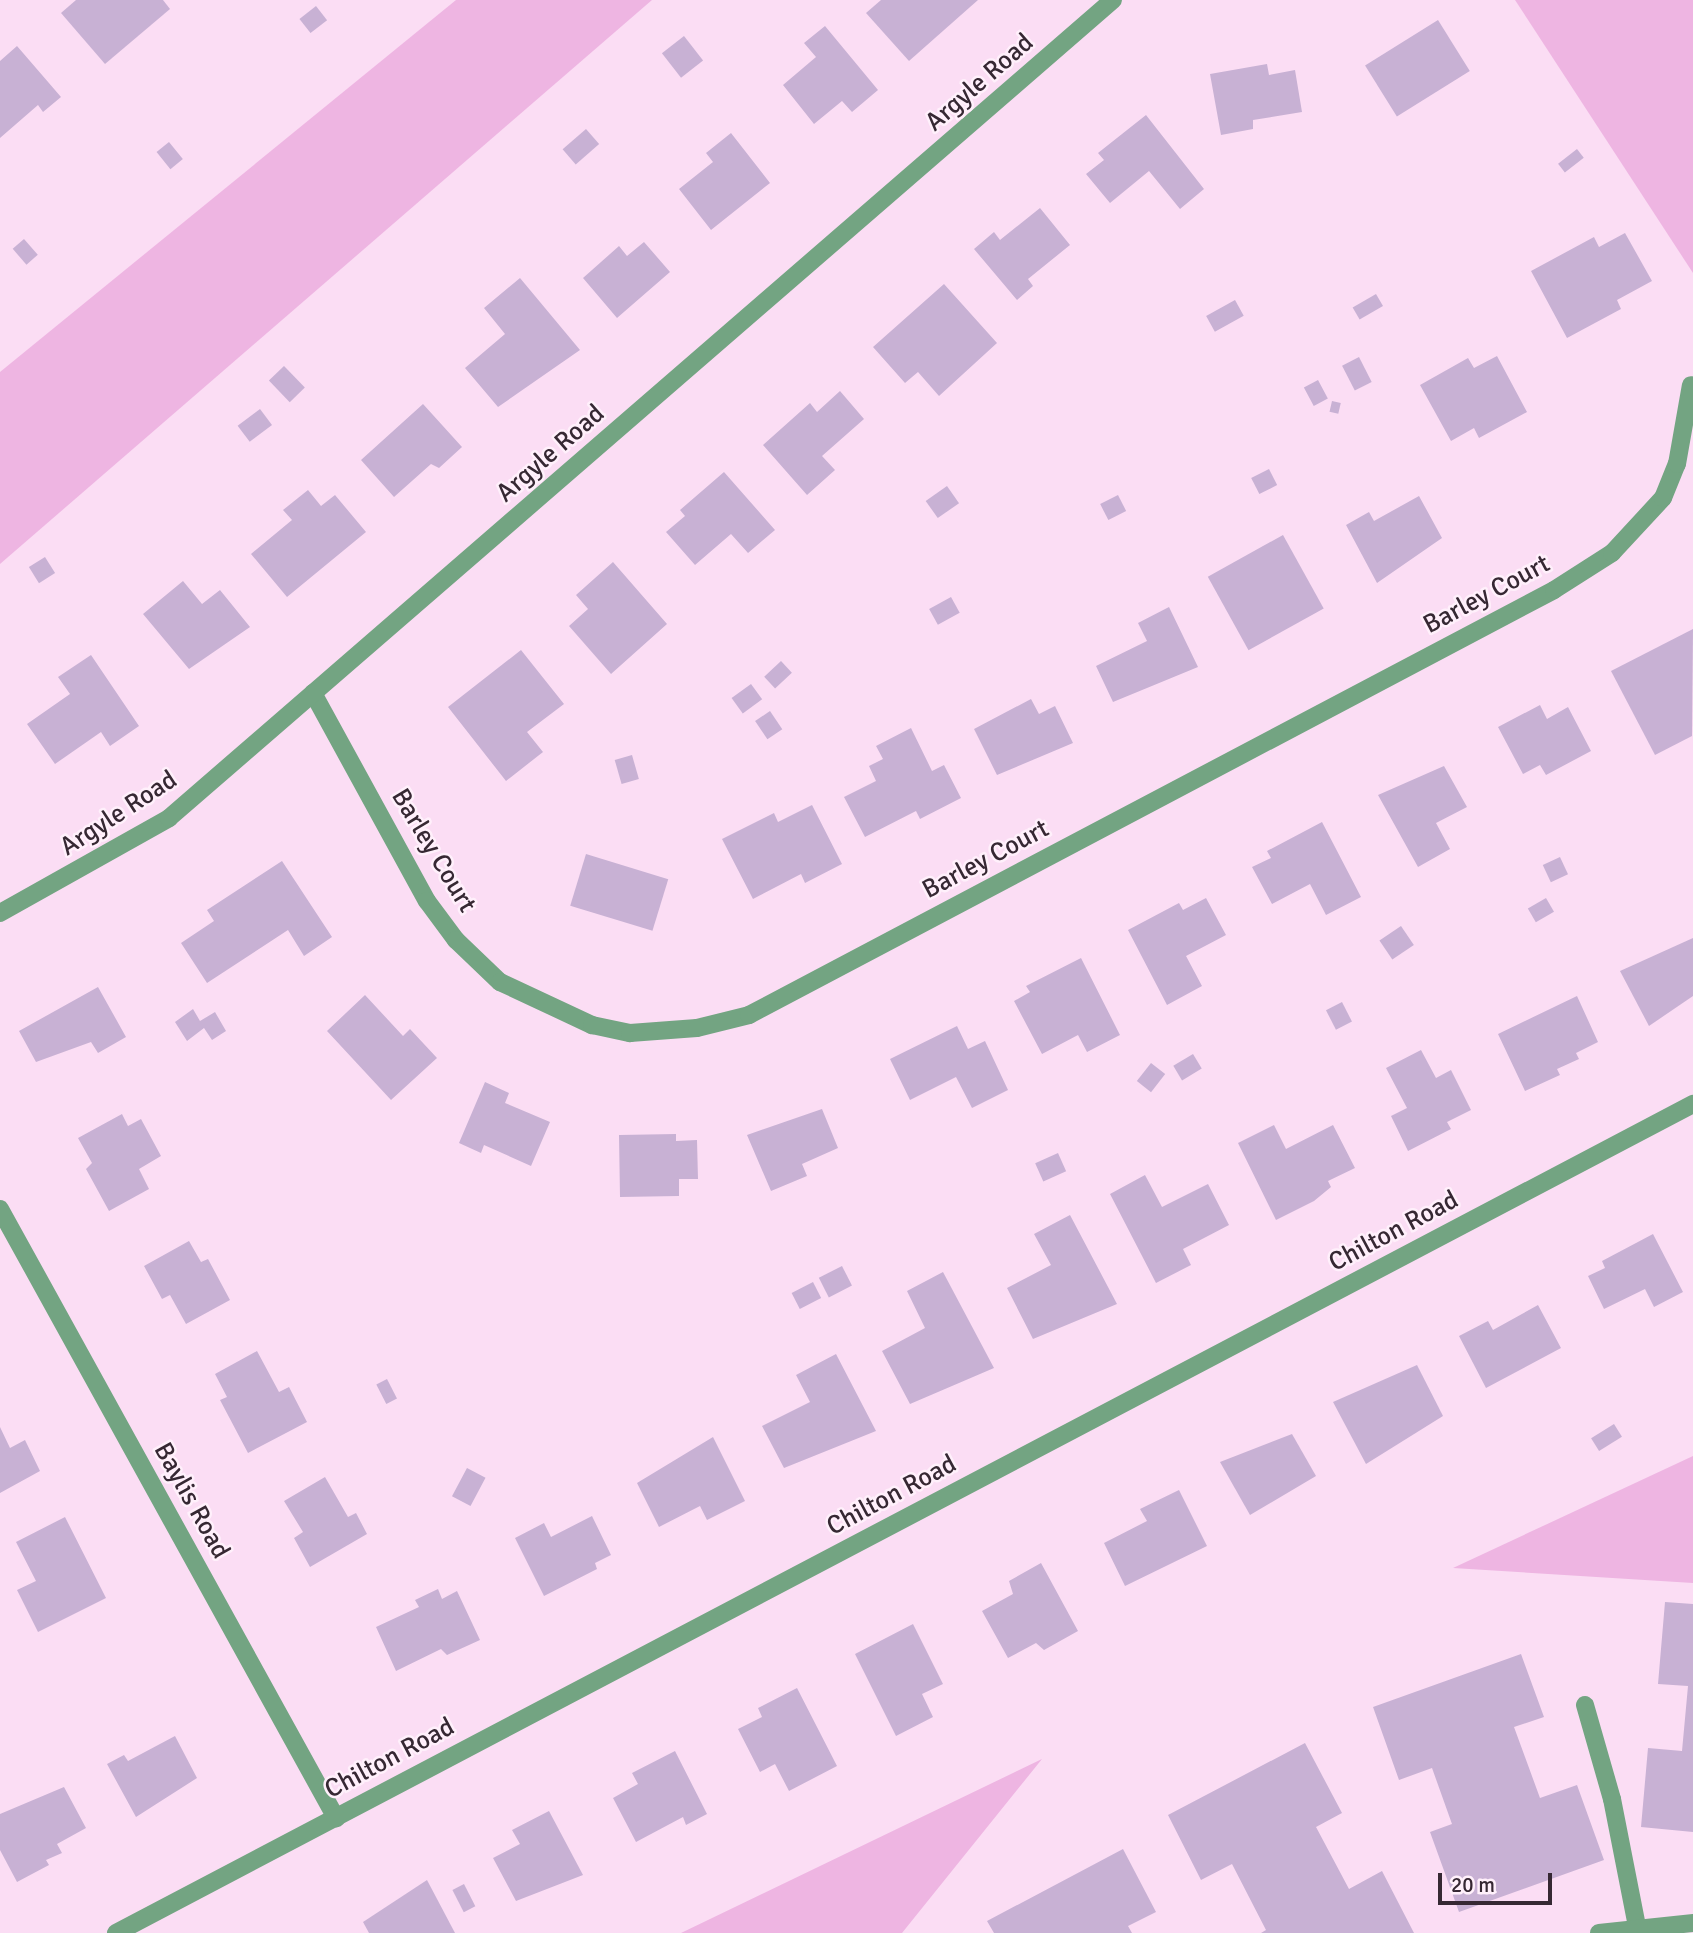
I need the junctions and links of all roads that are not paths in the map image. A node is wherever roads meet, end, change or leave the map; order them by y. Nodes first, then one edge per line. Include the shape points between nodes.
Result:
1 (1113, 0) edge
2 (1691, 385) dead end
3 (313, 693) junction
4 (0, 913) edge
5 (1693, 1104) edge
6 (0, 1209) edge
7 (1585, 1705) dead end
8 (336, 1818) junction
9 (1693, 1923) edge
10 (1637, 1927) junction
11 (116, 1933) edge
12 (1599, 1933) edge

1 - 3 street, Argyle Road
2 - 3 street, Barley Court via 1677,464 1663,498 1612,553 1554,590 749,1015 697,1028 630,1033 592,1025 500,982 456,940 427,901
3 - 4 street, Argyle Road via 169,818
5 - 8 street, Chilton Road
6 - 8 street, Baylis Road
7 - 10 street via 1612,1799
8 - 11 street, Chilton Road
9 - 10 street
10 - 12 street

